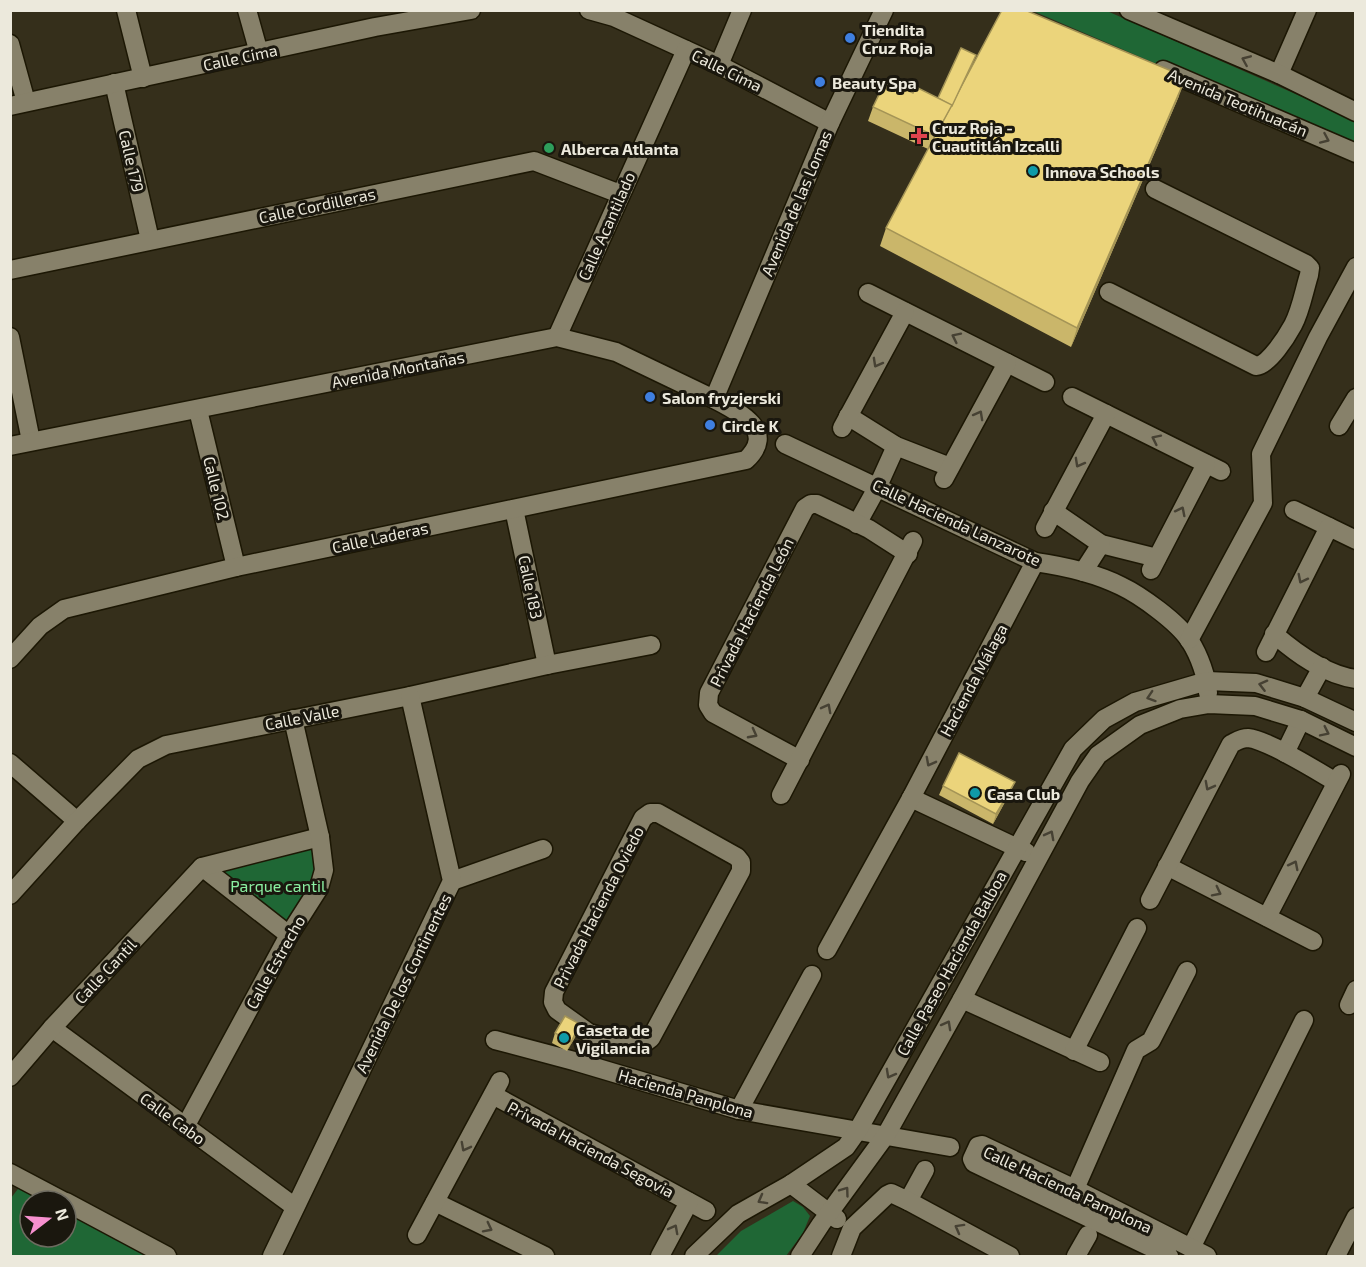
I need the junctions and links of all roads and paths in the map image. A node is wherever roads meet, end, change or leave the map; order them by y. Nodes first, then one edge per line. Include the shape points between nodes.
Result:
1 (126, 10) edge
2 (247, 10) edge
3 (471, 10) edge
4 (589, 10) edge
5 (742, 10) edge
6 (884, 10) edge
7 (1129, 10) edge
8 (1307, 10) edge
9 (615, 14) edge
10 (373, 19) edge
11 (10, 44) edge
12 (686, 50) junction
13 (259, 53) junction
14 (1143, 62) edge
15 (719, 65) junction
16 (1279, 74) junction
17 (143, 78) junction
18 (114, 83) junction
19 (18, 104) edge
20 (1356, 112) edge
21 (830, 123) junction
22 (1356, 153) edge
23 (1155, 189) dead end
24 (620, 194) junction
25 (150, 240) junction
26 (1356, 267) edge
27 (10, 270) edge
28 (1109, 292) dead end
29 (868, 293) dead end
30 (905, 312) junction
31 (1294, 324) junction
32 (10, 337) edge
33 (557, 337) junction
34 (1318, 337) junction
35 (1007, 363) junction
36 (1045, 382) dead end
37 (1072, 397) dead end
38 (1356, 398) edge
39 (714, 399) junction
40 (198, 410) junction
41 (1106, 414) junction
42 (1339, 426) dead end
43 (758, 440) joint
44 (31, 441) junction
45 (786, 444) dead end
46 (10, 446) edge
47 (896, 446) junction
48 (878, 486) junction
49 (514, 509) junction
50 (1294, 510) dead end
51 (1053, 511) junction
52 (857, 524) junction
53 (1329, 527) junction
54 (1045, 528) dead end
55 (1356, 540) edge
56 (1101, 544) junction
57 (1035, 562) junction
58 (236, 567) junction
59 (1083, 572) junction
60 (1274, 634) junction
61 (1189, 640) junction
62 (651, 645) dead end
63 (1266, 652) dead end
64 (10, 659) edge
65 (547, 665) junction
66 (1322, 667) junction
67 (1356, 679) edge
68 (1207, 681) junction
69 (410, 696) junction
70 (1305, 698) junction
71 (1209, 704) junction
72 (293, 719) junction
73 (1301, 720) junction
74 (1356, 722) edge
75 (1356, 747) edge
76 (1285, 753) junction
77 (800, 760) junction
78 (10, 763) edge
79 (781, 795) dead end
80 (911, 798) junction
81 (77, 821) junction
82 (320, 837) junction
83 (1017, 847) junction
84 (543, 849) dead end
85 (1038, 858) junction
86 (1167, 866) junction
87 (202, 867) junction
88 (452, 881) junction
89 (10, 895) edge
90 (1150, 900) dead end
91 (1267, 918) junction
92 (1137, 927) dead end
93 (289, 935) junction
94 (1313, 941) dead end
95 (826, 950) dead end
96 (1187, 971) dead end
97 (812, 975) dead end
98 (962, 999) junction
99 (1304, 1020) dead end
100 (52, 1028) junction
101 (589, 1034) junction
102 (495, 1040) dead end
103 (1074, 1051) junction
104 (574, 1061) junction
105 (1100, 1062) dead end
106 (10, 1077) edge
107 (739, 1110) junction
108 (185, 1127) junction
109 (858, 1130) junction
110 (886, 1135) junction
111 (950, 1147) dead end
112 (925, 1170) dead end
113 (10, 1173) edge
114 (791, 1184) junction
115 (40, 1189) edge
116 (1075, 1189) junction
117 (908, 1200) junction
118 (435, 1202) junction
119 (689, 1202) junction
120 (295, 1207) junction
121 (78, 1209) edge
122 (706, 1211) dead end
123 (829, 1214) junction
124 (1356, 1217) edge
125 (852, 1228) junction
126 (417, 1235) dead end
127 (1088, 1235) dead end
128 (1199, 1252) edge
129 (167, 1257) edge
130 (272, 1257) edge
131 (545, 1257) edge
132 (660, 1257) edge
133 (694, 1257) edge
134 (800, 1257) edge
135 (841, 1257) edge
136 (1010, 1257) edge
137 (1076, 1257) edge
138 (1169, 1257) edge
139 (1336, 1257) edge

1 - 17 street
2 - 13 street
3 - 10 street, Calle Cima
4 - 9 street, Calle Cima
5 - 15 street
6 - 21 street, Avenida de las Lomas
16 -> 7 street
8 - 16 street
9 - 12 street, Calle Cima
10 - 13 street, Calle Cima
11 - 19 street
12 - 15 street, Calle Cima
12 - 24 street, Calle Acantilado
13 - 17 street, Calle Cima
14 -> 22 street, Avenida Teotihuacán
15 - 21 street, Calle Cima
16 - 20 street
17 - 18 street, Calle Cima
18 - 19 street, Calle Cima
18 - 25 street, Calle 179
21 - 39 street, Avenida de las Lomas
23 - 31 street via 1306,264 1309,275
24 - 25 street, Calle Cordilleras via 534,161
24 - 33 street, Calle Acantilado
25 - 27 street, Calle Cordilleras
26 - 34 street
28 - 31 street via 1257,366 1269,360
29 - 30 street
35 -> 30 street
30 -> 47 street via 845,422
31 - 34 street
32 - 44 street
33 - 39 street, Avenida Montañas via 616,352
33 - 40 street, Avenida Montañas
34 - 61 street via 1261,454 1263,503
35 - 36 street
47 -> 35 street via 947,473
37 - 41 street
38 - 42 street
39 - 43 street, Avenida Montañas via 746,416
40 - 44 street, Avenida Montañas
40 - 58 street, Calle 102
41 -> 51 street
56 -> 41 street via 1154,564 1214,467
43 - 49 street, Calle Laderas via 747,460
44 - 46 street, Avenida Montañas
45 - 48 street, Calle Hacienda Lanzarote
47 - 48 street
48 - 52 street
48 - 57 street, Calle Hacienda Lanzarote
49 - 58 street, Calle Laderas
49 - 65 street, Calle 183
50 - 53 street
51 - 54 street
51 - 56 street
77 -> 52 street, Privada Hacienda León via 911,548
52 -> 77 street, Privada Hacienda León via 817,504 805,508 709,693 708,705 713,713
53 - 55 street
53 -> 60 street
56 - 59 street
57 - 59 street, Calle Hacienda Lanzarote
57 -> 80 street, Hacienda Málaga
58 - 64 street, Calle Laderas via 64,609 40,626
59 - 61 street, Calle Hacienda Lanzarote via 1120,585 1159,610
60 - 63 street
60 - 66 street
61 - 68 street, Calle Hacienda Lanzarote
62 - 65 street, Calle Valle
65 - 69 street, Calle Valle
66 - 67 street
66 - 70 street
70 -> 68 street, Calle Paseo Hacienda Balboa via 1256,683
68 - 71 street, Calle Hacienda Lanzarote
68 -> 83 street, Calle Paseo Hacienda Balboa via 1135,702 1104,719 1073,749
69 - 72 street, Calle Valle
69 - 88 street, Avenida De los Continentes
70 - 74 street, Calle Paseo Hacienda Balboa
71 - 73 street, Calle Paseo Hacienda Balboa via 1255,706
85 -> 71 street, Calle Paseo Hacienda Balboa via 1098,755 1140,726 1180,709
72 - 81 street, Calle Valle via 166,745 138,759
72 - 82 street, Calle Estrecho
73 -> 75 street, Calle Paseo Hacienda Balboa
73 - 76 street
76 -> 86 street via 1251,738 1231,744
91 -> 76 street via 1339,777
77 - 79 street, Privada Hacienda León
78 - 81 street
80 - 83 street
80 - 95 street, Hacienda Málaga
81 - 89 street, Calle Valle
82 - 87 street
82 - 93 street, Calle Estrecho via 324,870 319,888
83 - 85 street
83 -> 109 street, Calle Paseo Hacienda Balboa
84 - 88 street
85 - 98 street, Calle Paseo Hacienda Balboa
86 - 90 street
86 -> 91 street
87 - 93 street
87 - 100 street, Calle Cantil
88 - 120 street, Avenida De los Continentes
91 - 94 street
92 - 103 street
93 - 108 street, Calle Estrecho
96 - 116 street via 1151,1041 1136,1050
97 - 107 street
98 - 103 street
110 -> 98 street, Calle Paseo Hacienda Balboa
99 - 128 street
100 - 106 street, Calle Cantil
100 - 108 street, Calle Cabo
101 - 101 street, Privada Hacienda Oviedo via 633,1045 651,1038 741,871 737,856 658,813 643,819 554,992 557,1010
101 - 104 street
102 - 104 street, Hacienda Panplona
103 - 105 street
104 - 107 street, Hacienda Panplona
107 - 109 street, Hacienda Panplona
108 - 120 street, Calle Cabo
109 - 110 street, Hacienda Panplona
109 - 114 street, Calle Paseo Hacienda Balboa via 846,1147
110 - 111 street, Hacienda Panplona
123 -> 110 street, Calle Paseo Hacienda Balboa
112 - 117 street
113 - 115 street
114 - 123 street
114 -> 133 street, Calle Paseo Hacienda Balboa via 738,1214
116 - 128 street, Calle Hacienda Pamplona
116 - 138 street, Calle Hacienda Pamplona via 982,1145 972,1159
117 - 125 street via 887,1195
136 -> 117 street
119 -> 118 street, Privada Hacienda Segovia via 496,1088
118 - 126 street, Privada Hacienda Segovia
118 -> 131 street
119 - 122 street, Privada Hacienda Segovia
132 -> 119 street, Privada Hacienda Segovia
120 - 130 street, Avenida De los Continentes
121 - 129 street
123 - 125 street
123 - 134 street, Calle Paseo Hacienda Balboa
124 - 139 street
125 - 135 street
127 - 137 street

